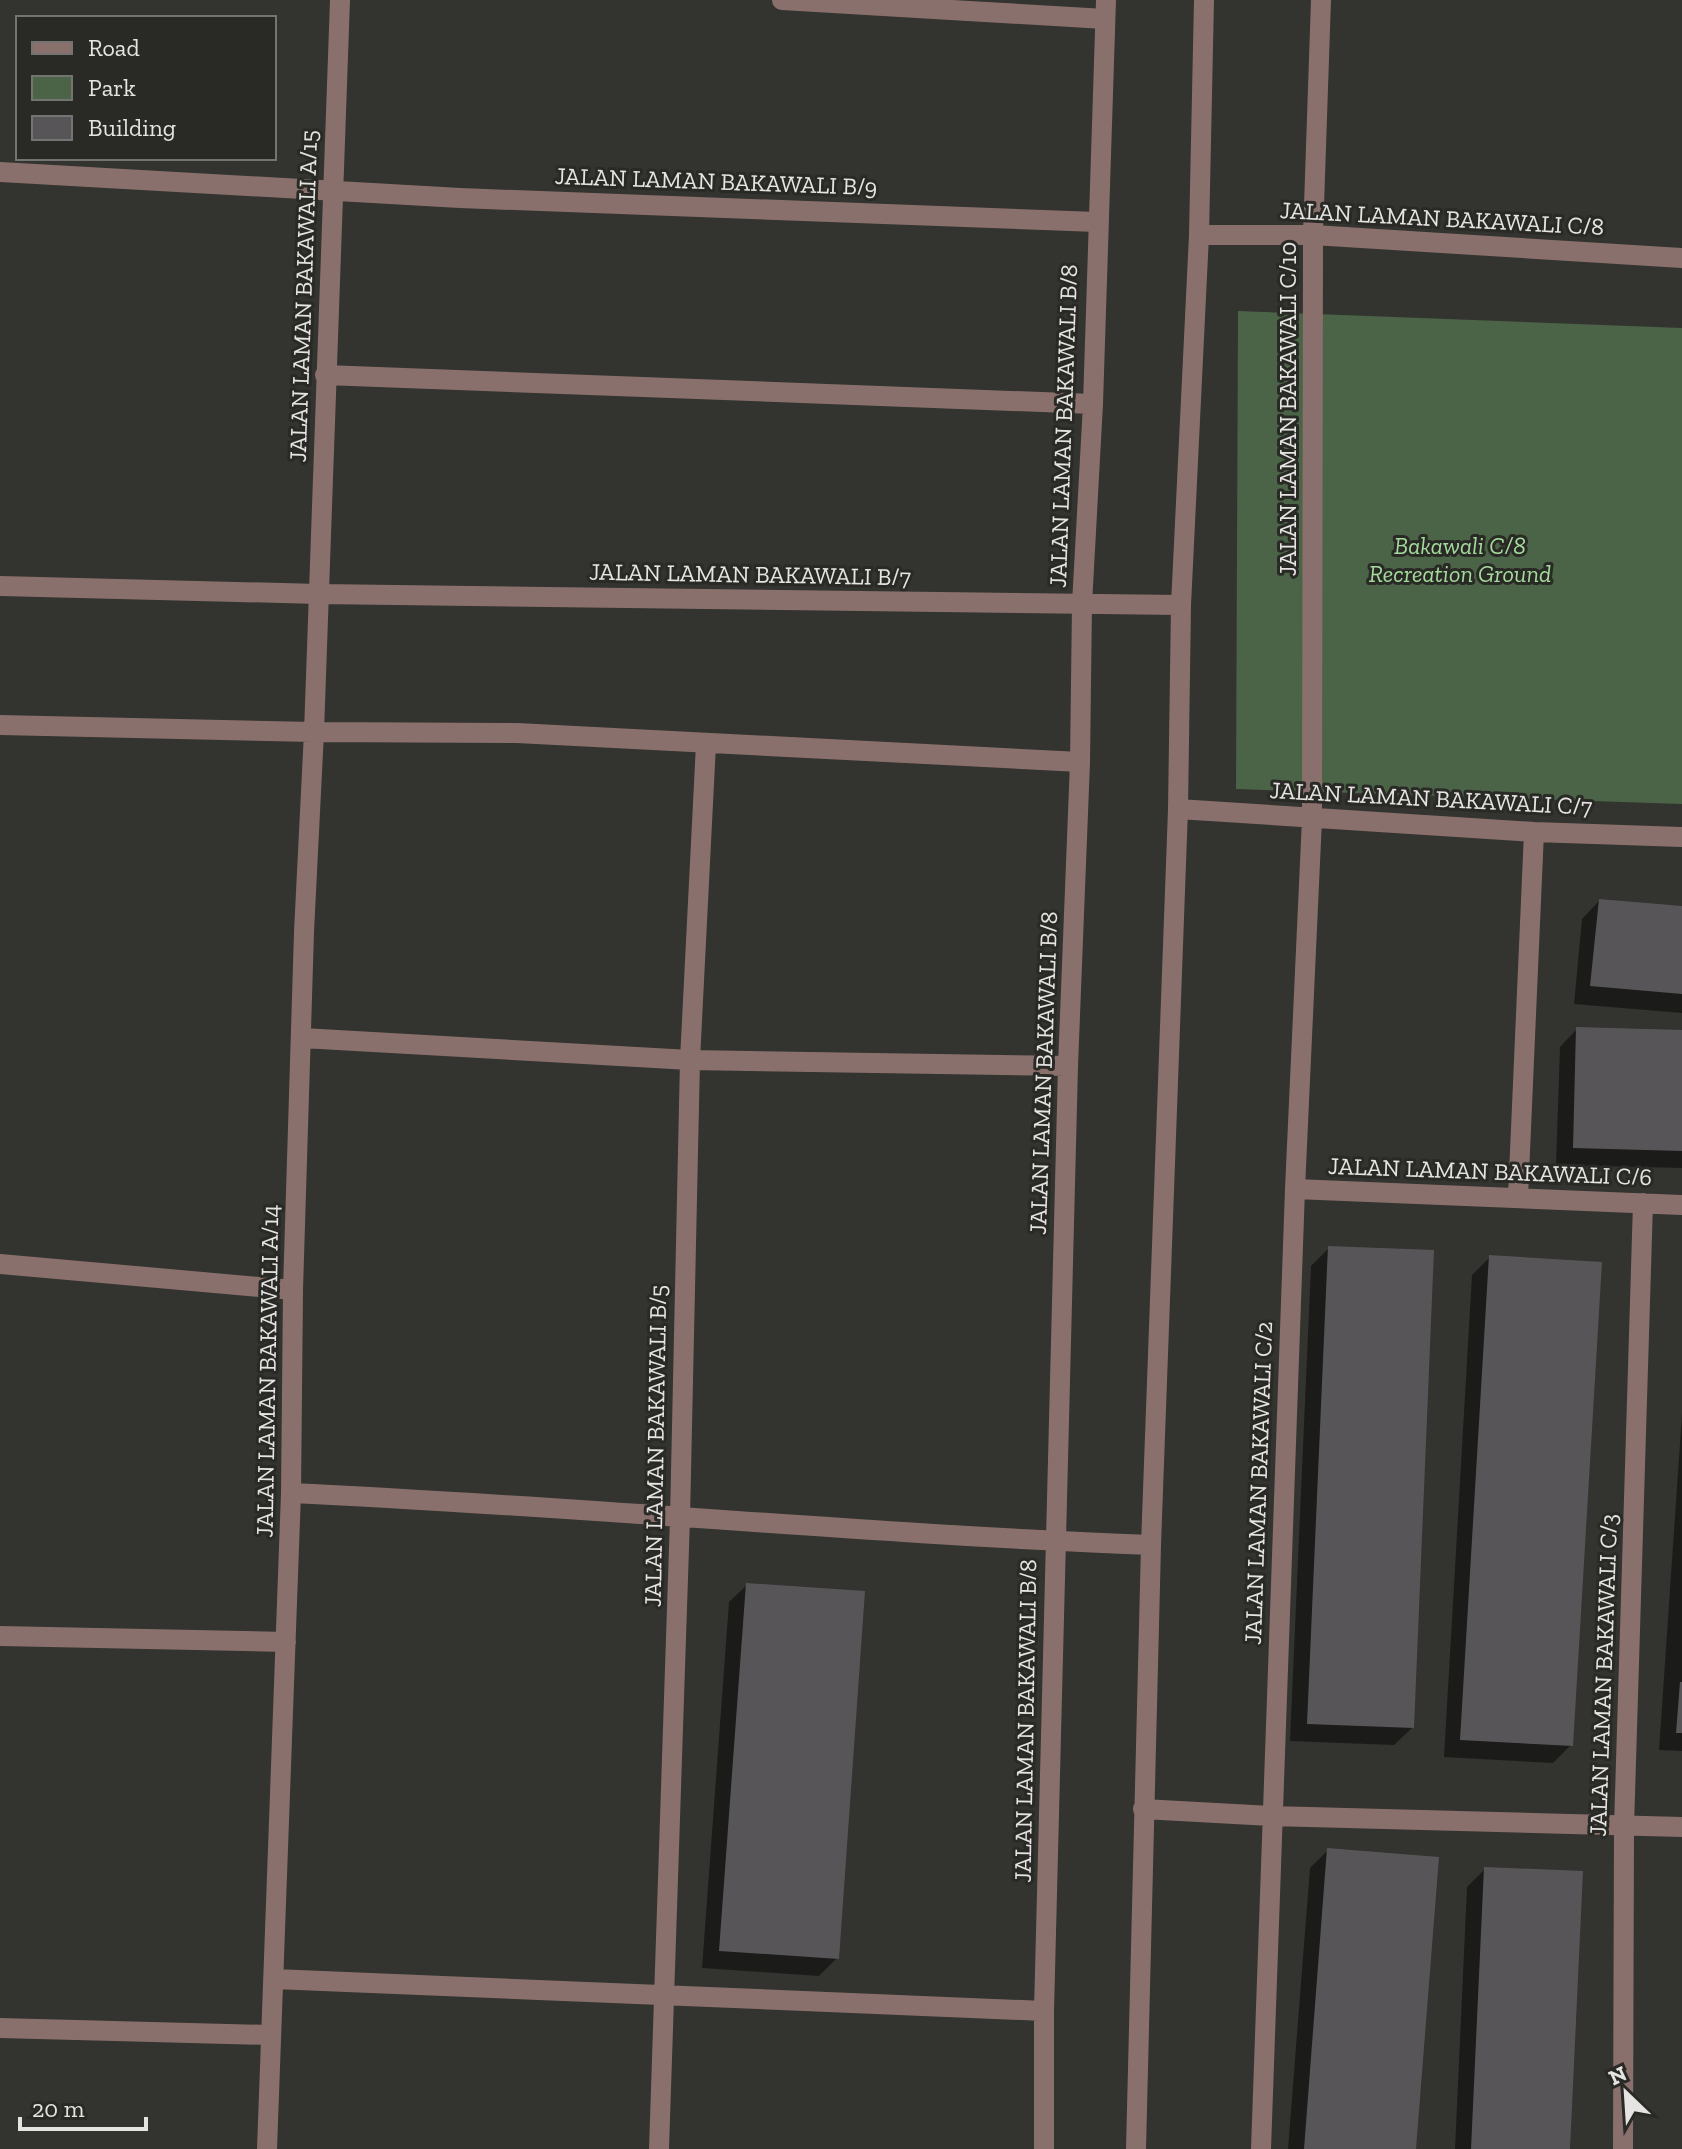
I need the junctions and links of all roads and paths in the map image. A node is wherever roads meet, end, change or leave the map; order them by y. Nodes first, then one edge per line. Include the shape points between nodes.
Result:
1 (340, 0) edge
2 (782, 0) edge
3 (1204, 0) edge
4 (1321, 0) edge
5 (1105, 10) edge
6 (0, 172) edge
7 (333, 189) junction
8 (1097, 222) junction
9 (1199, 235) junction
10 (1313, 235) junction
11 (1682, 258) edge
12 (325, 375) junction
13 (1093, 404) junction
14 (0, 586) edge
15 (319, 594) junction
16 (1082, 604) junction
17 (1181, 605) junction
18 (0, 725) edge
19 (314, 732) junction
20 (706, 744) junction
21 (1080, 762) junction
22 (1178, 809) junction
23 (1312, 819) junction
24 (1534, 832) junction
25 (1682, 837) edge
26 (302, 1038) junction
27 (690, 1060) junction
28 (1068, 1066) junction
29 (1295, 1189) junction
30 (1518, 1197) junction
31 (1643, 1203) junction
32 (1682, 1205) edge
33 (0, 1264) edge
34 (293, 1290) junction
35 (291, 1493) junction
36 (680, 1518) junction
37 (1056, 1541) junction
38 (1151, 1545) junction
39 (0, 1636) edge
40 (286, 1642) junction
41 (1143, 1809) junction
42 (1271, 1816) junction
43 (1624, 1827) junction
44 (1682, 1827) edge
45 (274, 1979) junction
46 (665, 1996) junction
47 (1044, 2011) junction
48 (0, 2028) edge
49 (269, 2035) junction
50 (267, 2149) edge
51 (659, 2149) edge
52 (1044, 2149) edge
53 (1136, 2149) edge
54 (1261, 2149) edge
55 (1623, 2149) edge

1 - 7 street, JALAN LAMAN BAKAWALI A/15
2 - 5 street
3 - 9 street
4 - 10 street, JALAN LAMAN BAKAWALI C/10
5 - 8 street, JALAN LAMAN BAKAWALI B/8
6 - 7 street, JALAN LAMAN BAKAWALI B/9
7 - 8 street, JALAN LAMAN BAKAWALI B/9
7 - 12 street, JALAN LAMAN BAKAWALI A/15
8 - 13 street, JALAN LAMAN BAKAWALI B/8
9 - 10 street, JALAN LAMAN BAKAWALI C/8
9 - 17 street
10 - 11 street, JALAN LAMAN BAKAWALI C/8
10 - 23 street, JALAN LAMAN BAKAWALI C/10
12 - 13 street
12 - 15 street, JALAN LAMAN BAKAWALI A/15
13 - 16 street, JALAN LAMAN BAKAWALI B/8
14 - 15 street, JALAN LAMAN BAKAWALI B/7
15 - 16 street, JALAN LAMAN BAKAWALI B/7
15 - 19 street, JALAN LAMAN BAKAWALI A/14
16 - 17 street, JALAN LAMAN BAKAWALI B/7
16 - 21 street, JALAN LAMAN BAKAWALI B/8
17 - 22 street
18 - 19 street
19 - 20 street via 517,733
19 - 26 street, JALAN LAMAN BAKAWALI A/14
20 - 21 street
20 - 27 street, JALAN LAMAN BAKAWALI B/5
21 - 28 street, JALAN LAMAN BAKAWALI B/8
22 - 23 street, JALAN LAMAN BAKAWALI C/7
22 - 38 street
23 - 24 street, JALAN LAMAN BAKAWALI C/7
23 - 29 street, JALAN LAMAN BAKAWALI C/2
24 - 25 street, JALAN LAMAN BAKAWALI C/7
24 - 30 street
26 - 27 street
26 - 34 street, JALAN LAMAN BAKAWALI A/14
27 - 28 street
27 - 36 street, JALAN LAMAN BAKAWALI B/5
28 - 37 street, JALAN LAMAN BAKAWALI B/8
29 - 30 street, JALAN LAMAN BAKAWALI C/6
29 - 42 street, JALAN LAMAN BAKAWALI C/2
30 - 31 street, JALAN LAMAN BAKAWALI C/6
31 - 32 street, JALAN LAMAN BAKAWALI C/6
31 - 43 street, JALAN LAMAN BAKAWALI C/3
33 - 34 street
34 - 35 street, JALAN LAMAN BAKAWALI A/14
35 - 36 street
35 - 40 street, JALAN LAMAN BAKAWALI A/14
36 - 37 street
36 - 46 street, JALAN LAMAN BAKAWALI B/5
37 - 38 street
37 - 47 street, JALAN LAMAN BAKAWALI B/8
38 - 41 street
39 - 40 street
40 - 45 street, JALAN LAMAN BAKAWALI A/14
41 - 42 street
41 - 53 street
42 - 43 street
42 - 54 street, JALAN LAMAN BAKAWALI C/2
43 - 44 street
43 - 55 street, JALAN LAMAN BAKAWALI C/3
45 - 46 street
45 - 49 street, JALAN LAMAN BAKAWALI A/14
46 - 47 street
46 - 51 street, JALAN LAMAN BAKAWALI B/5
47 - 52 street, JALAN LAMAN BAKAWALI B/8
48 - 49 street
49 - 50 street, JALAN LAMAN BAKAWALI A/14

